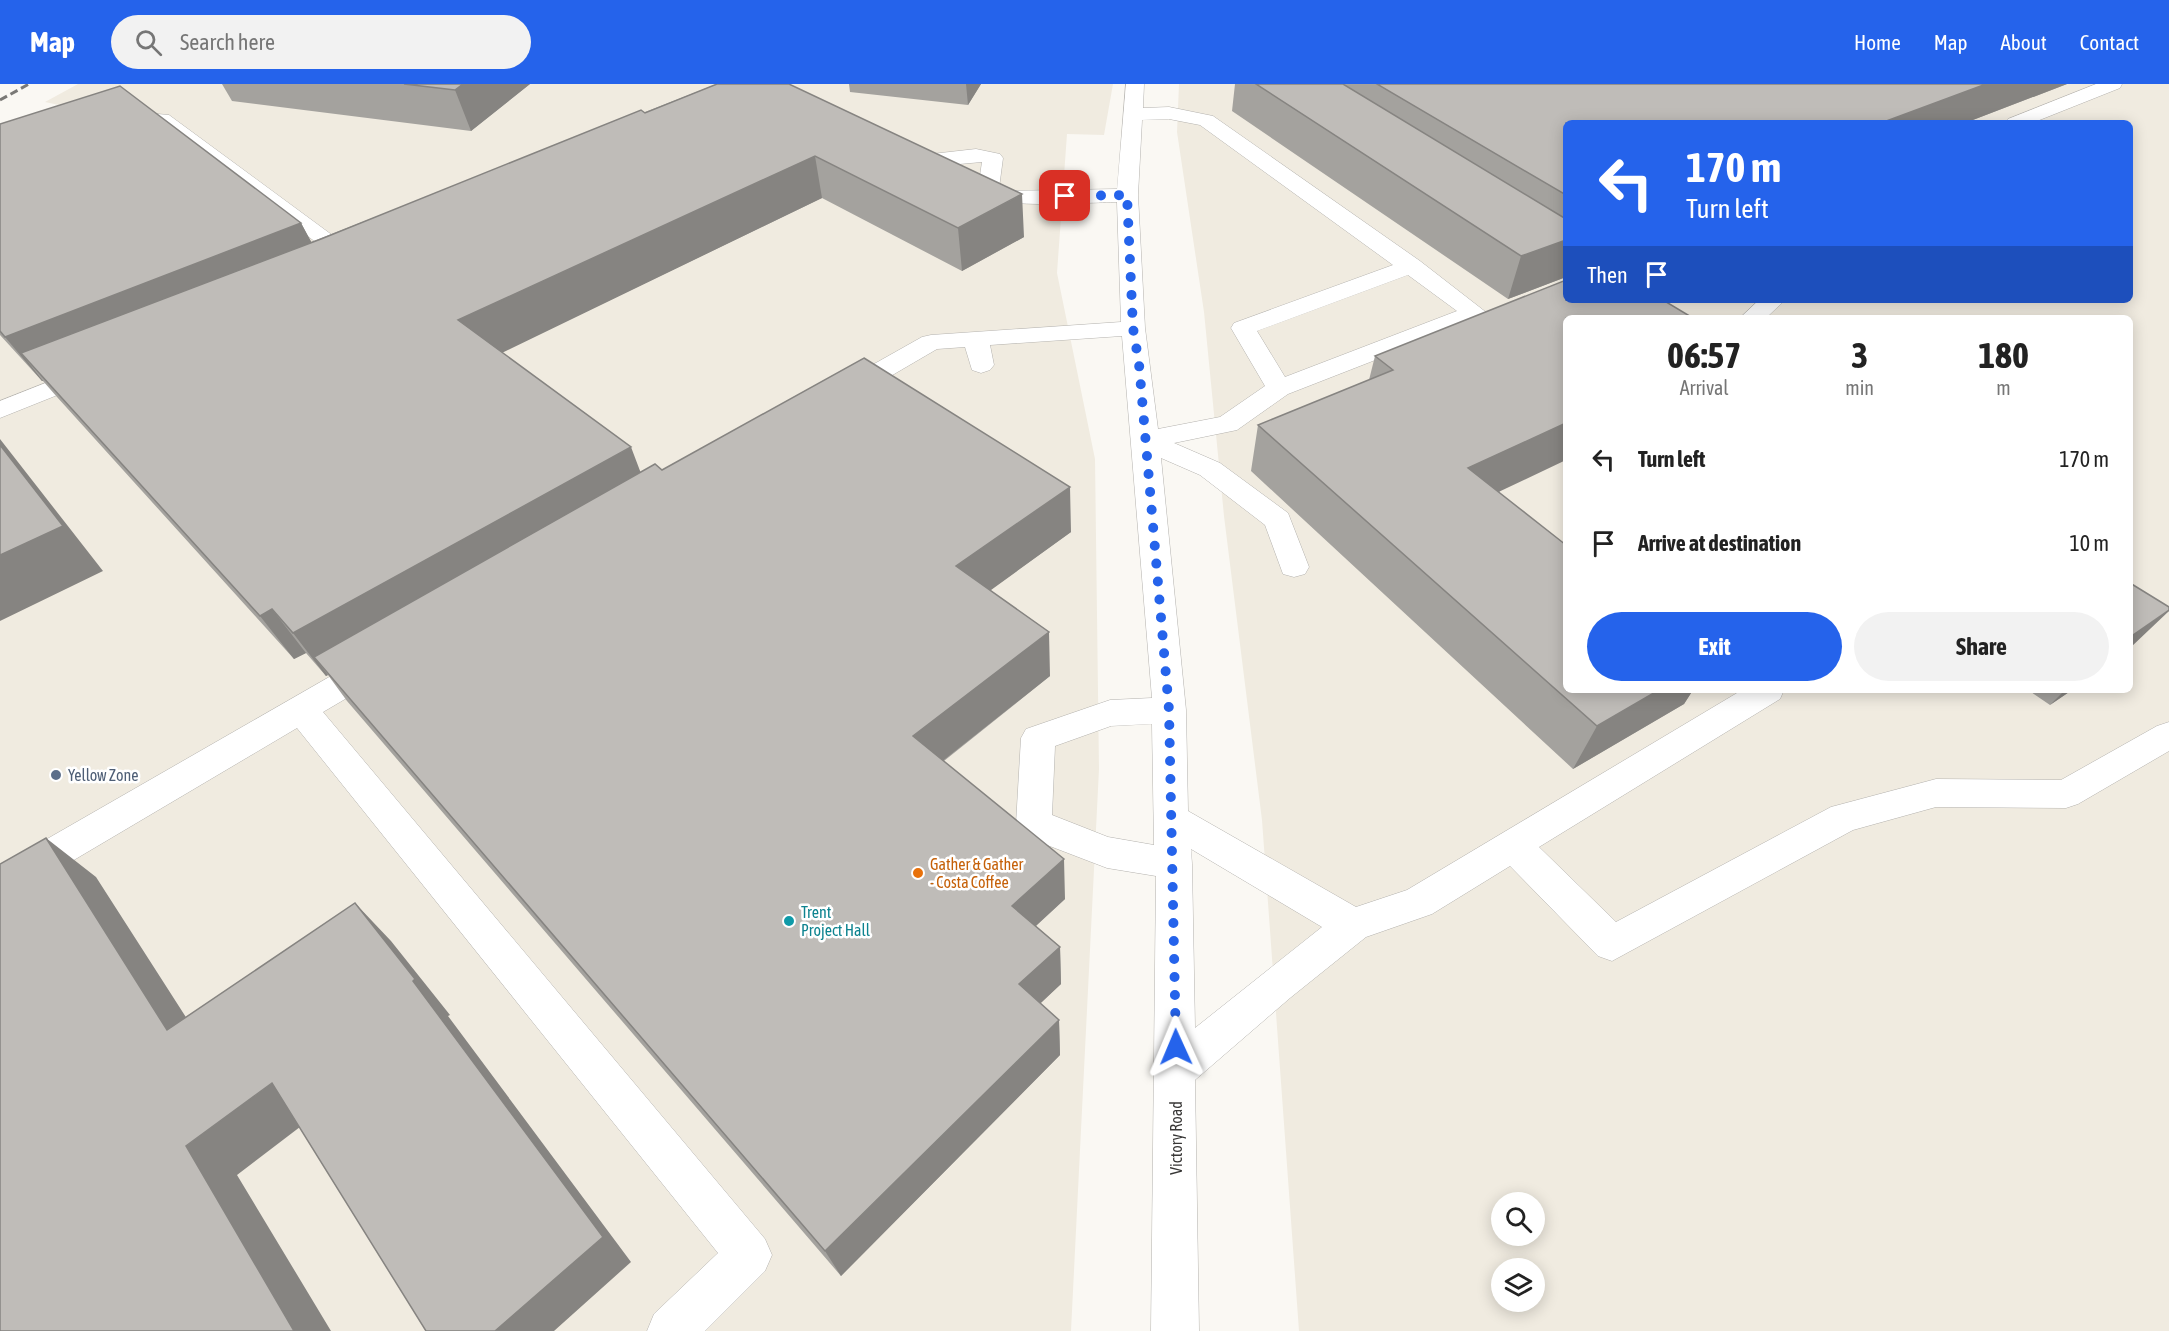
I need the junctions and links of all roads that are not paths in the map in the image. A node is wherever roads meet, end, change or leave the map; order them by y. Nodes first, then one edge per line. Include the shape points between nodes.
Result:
1 (2113, 84) edge
2 (1134, 99) edge
3 (127, 118) edge
4 (2023, 120) edge
5 (894, 152) edge
6 (914, 162) junction
7 (988, 191) junction
8 (1127, 195) junction
9 (358, 263) edge
10 (1412, 266) junction
11 (1770, 303) edge
12 (1756, 315) edge
13 (1133, 328) junction
14 (976, 339) junction
15 (981, 365) dead end
16 (109, 366) edge
17 (1279, 388) junction
18 (818, 408) edge
19 (0, 410) edge
20 (1144, 440) junction
21 (1294, 567) dead end
22 (394, 655) edge
23 (1763, 693) edge
24 (301, 709) junction
25 (1169, 710) junction
26 (2169, 735) edge
27 (1170, 819) junction
28 (1513, 845) junction
29 (1174, 864) junction
30 (0, 885) edge
31 (1353, 926) junction
32 (1176, 1070) junction
33 (671, 1331) edge
34 (1175, 1331) edge

1 - 4 street
2 - 8 street, Victory Road
2 - 10 street via 1169,113 1206,120
3 - 9 street via 162,119
5 - 6 street
6 - 7 street
6 - 7 street via 976,155 993,158
7 - 8 street via 1003,197
8 - 13 street, Victory Road
10 - 17 street via 1243,328
10 - 17 street via 1475,313
11 - 12 street
13 - 14 street
13 - 20 street, Victory Road
14 - 15 street
14 - 18 street via 931,342
16 - 19 street
17 - 20 street via 1228,424
20 - 21 street via 1210,469 1278,520
20 - 25 street, Victory Road
22 - 24 street
23 - 28 street
24 - 30 street
24 - 33 street via 750,1255
25 - 27 street, Victory Road
25 - 29 street via 1110,713 1038,738 1034,824 1107,852
26 - 28 street via 2066,794 1936,793 1844,818 1612,944
27 - 29 street, Victory Road
27 - 31 street
28 - 31 street via 1419,902
29 - 32 street, Victory Road
31 - 32 street
32 - 34 street, Victory Road

